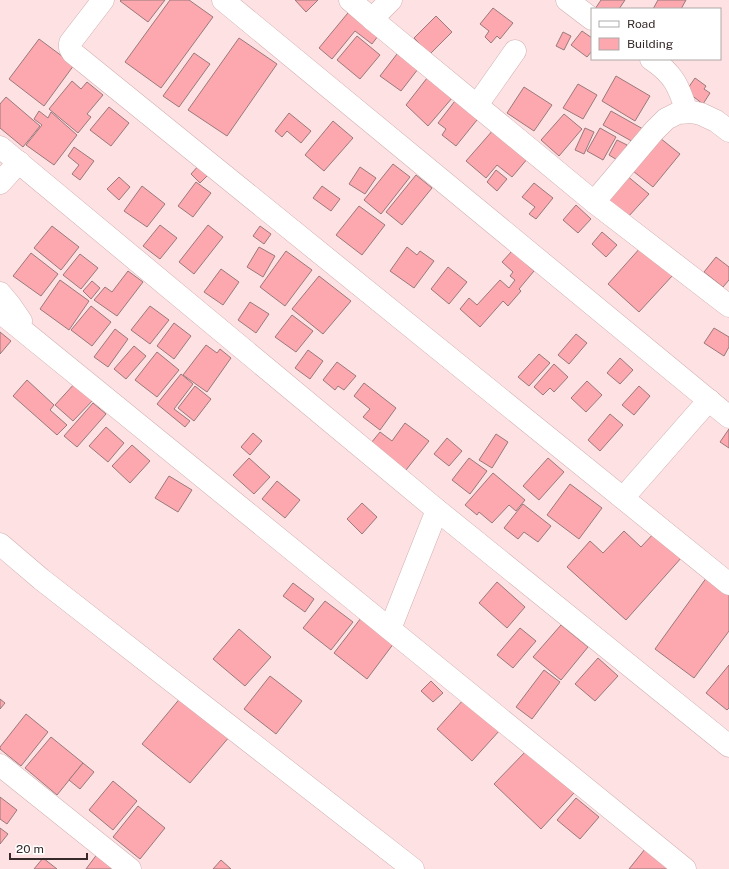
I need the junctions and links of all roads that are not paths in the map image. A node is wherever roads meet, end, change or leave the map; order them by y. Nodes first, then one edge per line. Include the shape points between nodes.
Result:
1 (104, 0) edge
2 (222, 0) edge
3 (350, 0) edge
4 (391, 0) edge
5 (567, 0) edge
6 (591, 18) edge
7 (372, 19) junction
8 (515, 51) dead end
9 (653, 60) edge
10 (478, 105) junction
11 (687, 112) junction
12 (729, 131) edge
13 (0, 147) edge
14 (19, 162) junction
15 (0, 183) edge
16 (594, 202) junction
17 (0, 293) edge
18 (729, 306) edge
19 (0, 312) edge
20 (31, 338) junction
21 (709, 400) junction
22 (729, 416) edge
23 (624, 498) junction
24 (437, 510) junction
25 (0, 544) edge
26 (729, 584) edge
27 (390, 629) junction
28 (729, 746) edge
29 (0, 765) edge
30 (130, 869) edge
31 (414, 869) edge
32 (685, 869) edge

1 - 23 street via 70,43 73,53
2 - 21 street
3 - 7 street
4 - 7 street
5 - 6 street
7 - 10 street
8 - 10 street
9 - 11 street via 661,65 680,90
10 - 16 street
11 - 12 street via 701,114
11 - 16 street via 666,119
13 - 14 street
14 - 15 street
14 - 24 street
16 - 18 street
17 - 20 street
19 - 20 street
20 - 27 street
21 - 22 street
21 - 23 street
23 - 26 street
24 - 27 street
24 - 28 street
25 - 31 street
27 - 32 street
29 - 30 street

